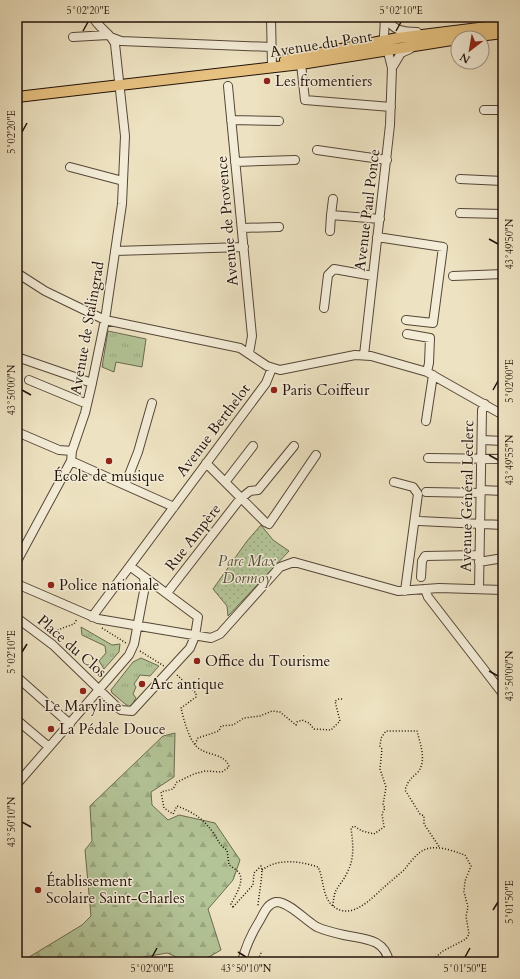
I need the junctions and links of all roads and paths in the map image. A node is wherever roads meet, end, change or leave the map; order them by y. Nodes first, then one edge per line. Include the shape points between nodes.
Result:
1 (93, 17) edge
2 (271, 17) edge
3 (386, 17) edge
4 (503, 25) edge
5 (436, 33) junction
6 (503, 33) edge
7 (490, 35) edge
8 (73, 37) dead end
9 (111, 37) junction
10 (450, 40) edge
11 (386, 44) junction
12 (417, 45) junction
13 (271, 48) junction
14 (301, 64) junction
15 (272, 65) junction
16 (392, 68) junction
17 (121, 85) junction
18 (228, 86) dead end
19 (17, 97) edge
20 (391, 107) junction
21 (484, 110) dead end
22 (503, 110) edge
23 (231, 120) junction
24 (279, 121) dead end
25 (317, 150) dead end
26 (295, 160) dead end
27 (387, 160) junction
28 (235, 162) junction
29 (70, 167) dead end
30 (460, 179) dead end
31 (123, 181) junction
32 (503, 181) edge
33 (333, 199) dead end
34 (460, 213) dead end
35 (503, 214) edge
36 (331, 215) junction
37 (380, 219) junction
38 (279, 227) dead end
39 (242, 228) junction
40 (330, 231) dead end
41 (377, 237) junction
42 (244, 247) junction
43 (115, 251) junction
44 (17, 273) edge
45 (503, 274) edge
46 (372, 276) junction
47 (453, 276) dead end
48 (324, 308) dead end
49 (105, 320) junction
50 (406, 320) dead end
51 (407, 334) dead end
52 (249, 353) junction
53 (364, 355) junction
54 (17, 357) edge
55 (272, 368) junction
56 (430, 373) junction
57 (29, 380) dead end
58 (92, 383) junction
59 (152, 403) dead end
60 (87, 404) junction
61 (485, 404) junction
62 (503, 415) edge
63 (426, 422) dead end
64 (17, 432) edge
65 (482, 440) junction
66 (503, 441) edge
67 (252, 446) dead end
68 (294, 446) dead end
69 (72, 451) junction
70 (316, 455) dead end
71 (428, 458) dead end
72 (482, 458) junction
73 (503, 459) edge
74 (71, 461) junction
75 (206, 462) junction
76 (226, 482) junction
77 (394, 482) dead end
78 (125, 485) junction
79 (503, 491) edge
80 (426, 492) dead end
81 (481, 492) junction
82 (240, 499) junction
83 (174, 507) junction
84 (419, 521) dead end
85 (480, 524) junction
86 (503, 525) edge
87 (503, 558) edge
88 (479, 559) junction
89 (17, 561) edge
90 (131, 567) junction
91 (421, 577) dead end
92 (144, 578) junction
93 (17, 584) edge
94 (425, 589) junction
95 (479, 589) junction
96 (503, 590) edge
97 (405, 591) junction
98 (167, 593) junction
99 (82, 613) junction
100 (92, 617) junction
101 (17, 618) edge
102 (137, 626) junction
103 (100, 627) dead end
104 (195, 636) junction
105 (45, 638) junction
106 (133, 648) junction
107 (173, 672) junction
108 (17, 677) edge
109 (98, 690) junction
110 (503, 694) edge
111 (344, 699) dead end
112 (17, 720) edge
113 (70, 724) junction
114 (194, 744) junction
115 (49, 747) junction
116 (17, 784) edge
117 (440, 848) junction
118 (262, 870) junction
119 (333, 906) junction
120 (258, 922) junction
121 (262, 951) dead end
122 (242, 962) edge
123 (257, 962) edge
124 (389, 962) edge
125 (430, 962) edge

1 - 9 street via 99,27
2 - 13 street
3 - 5 street via 395,28 404,32
3 - 11 street, Avenue Paul Ponce
4 - 5 main road, Avenue du Pont
5 - 11 main road, Avenue du Pont
6 - 7 main road
8 - 9 street
9 - 13 street via 121,41
9 - 17 street, Avenue de Stalingrad
10 - 12 main road, Avenue du Pont
11 - 12 main road, Avenue du Pont
11 - 14 main road, Avenue du Pont
11 - 15 main road, Avenue du Pont
11 - 16 street, Avenue Paul Ponce
12 - 16 street via 401,53
13 - 15 street
14 - 15 main road, Avenue du Pont
14 - 20 street via 305,100
15 - 17 main road, Avenue du Pont
16 - 20 street, Avenue Paul Ponce
17 - 19 main road, Avenue du Pont
17 - 31 street, Avenue de Stalingrad via 125,136
18 - 23 street, Avenue de Provence
20 - 27 street, Avenue Paul Ponce
21 - 22 street
23 - 24 street
23 - 28 street, Avenue de Provence
25 - 27 street
26 - 28 street
27 - 37 street, Avenue Paul Ponce
28 - 39 street, Avenue de Provence
29 - 31 street
30 - 32 street
31 - 43 street, Avenue de Stalingrad
33 - 36 street
34 - 35 street
36 - 37 street
36 - 40 street
37 - 41 street, Avenue Paul Ponce
38 - 39 street
39 - 42 street, Avenue de Provence
41 - 46 street, Avenue Paul Ponce
41 - 50 street via 442,247 433,323
42 - 43 street
42 - 52 street, Avenue de Provence via 252,336
43 - 49 street, Avenue de Stalingrad
44 - 49 street via 52,295
45 - 47 street
46 - 48 street via 334,269 328,275
46 - 53 street, Avenue Paul Ponce
49 - 52 street via 240,348
49 - 58 street, Avenue de Stalingrad
51 - 56 street via 430,338
52 - 55 street
53 - 55 street via 280,370
53 - 56 street
54 - 58 street
55 - 75 street, Avenue Berthelot via 266,383
56 - 61 street
56 - 63 street
57 - 60 street
58 - 60 street, Avenue de Stalingrad
59 - 78 street via 138,452
60 - 69 street, Avenue de Stalingrad
61 - 62 street
61 - 65 street, Avenue Général Leclerc via 482,410
64 - 69 street via 59,450
65 - 66 street
65 - 72 street, Avenue Général Leclerc
67 - 76 street
68 - 82 street via 258,490 250,491
69 - 74 street, Avenue de Stalingrad
70 - 82 street via 270,523 265,522
71 - 72 street
72 - 73 street
72 - 81 street, Avenue Général Leclerc
74 - 78 street
74 - 89 street, Avenue de Stalingrad
75 - 76 street
75 - 83 street, Avenue Berthelot
76 - 82 street
77 - 97 street via 413,487 418,494
78 - 83 street
79 - 81 street
80 - 81 street
81 - 85 street, Avenue Général Leclerc
82 - 98 street, Rue Ampère
83 - 90 street, Avenue Berthelot
84 - 85 street
85 - 86 street
85 - 88 street, Avenue Général Leclerc
87 - 88 street
88 - 91 street via 425,556 422,561
88 - 95 street, Avenue Général Leclerc
90 - 92 street
90 - 100 street, Avenue Berthelot
92 - 98 street
92 - 102 street via 145,586
93 - 99 street, Place du Clos
94 - 95 street
94 - 97 street
94 - 110 street via 428,597
95 - 96 street
97 - 104 street via 398,592 300,563 287,564 280,568 220,634 211,638
98 - 104 street via 197,615
99 - 100 street, Place du Clos
99 - 105 path via 74,624 49,633
100 - 102 street, Place du Clos
101 - 105 street, Place du Clos
102 - 104 street
102 - 106 street, Place du Clos
103 - 106 path
104 - 107 street
105 - 109 street, Place du Clos
106 - 107 path
106 - 109 street, Place du Clos
107 - 109 street via 132,711 121,710
107 - 114 path via 196,693 196,697 181,708
108 - 113 street
109 - 113 street
111 - 114 path via 335,701 340,721 331,730 314,729 302,720 296,725 280,712 272,711 244,718 233,725 221,726 219,731 198,738
112 - 115 street
113 - 115 street
114 - 118 path via 201,751 224,758 229,767 222,772 205,771 177,782 173,789 161,792 164,808 174,814 177,806 194,813 204,820 221,846 227,850 229,865 241,876 241,882 231,904 233,907 253,885 254,873 258,867
115 - 116 street
117 - 119 path via 426,849 416,856 403,871 360,908 340,910
117 - 119 path via 424,824 424,816 420,814 405,790 408,781 419,770 423,759 417,731 386,731 381,738 380,746 380,769 386,787 383,805 385,808 382,814 384,827 374,834 354,826 351,828 353,857 347,874 334,893
117 - 125 path via 465,855 471,866 464,892 468,907 466,916 469,934 466,939 443,951
118 - 119 path via 268,866 293,861 318,867 323,877 326,897
118 - 120 path
120 - 122 street via 244,950
120 - 124 street via 267,907 276,902 284,903 317,927 368,938 379,943 386,951
121 - 123 path

